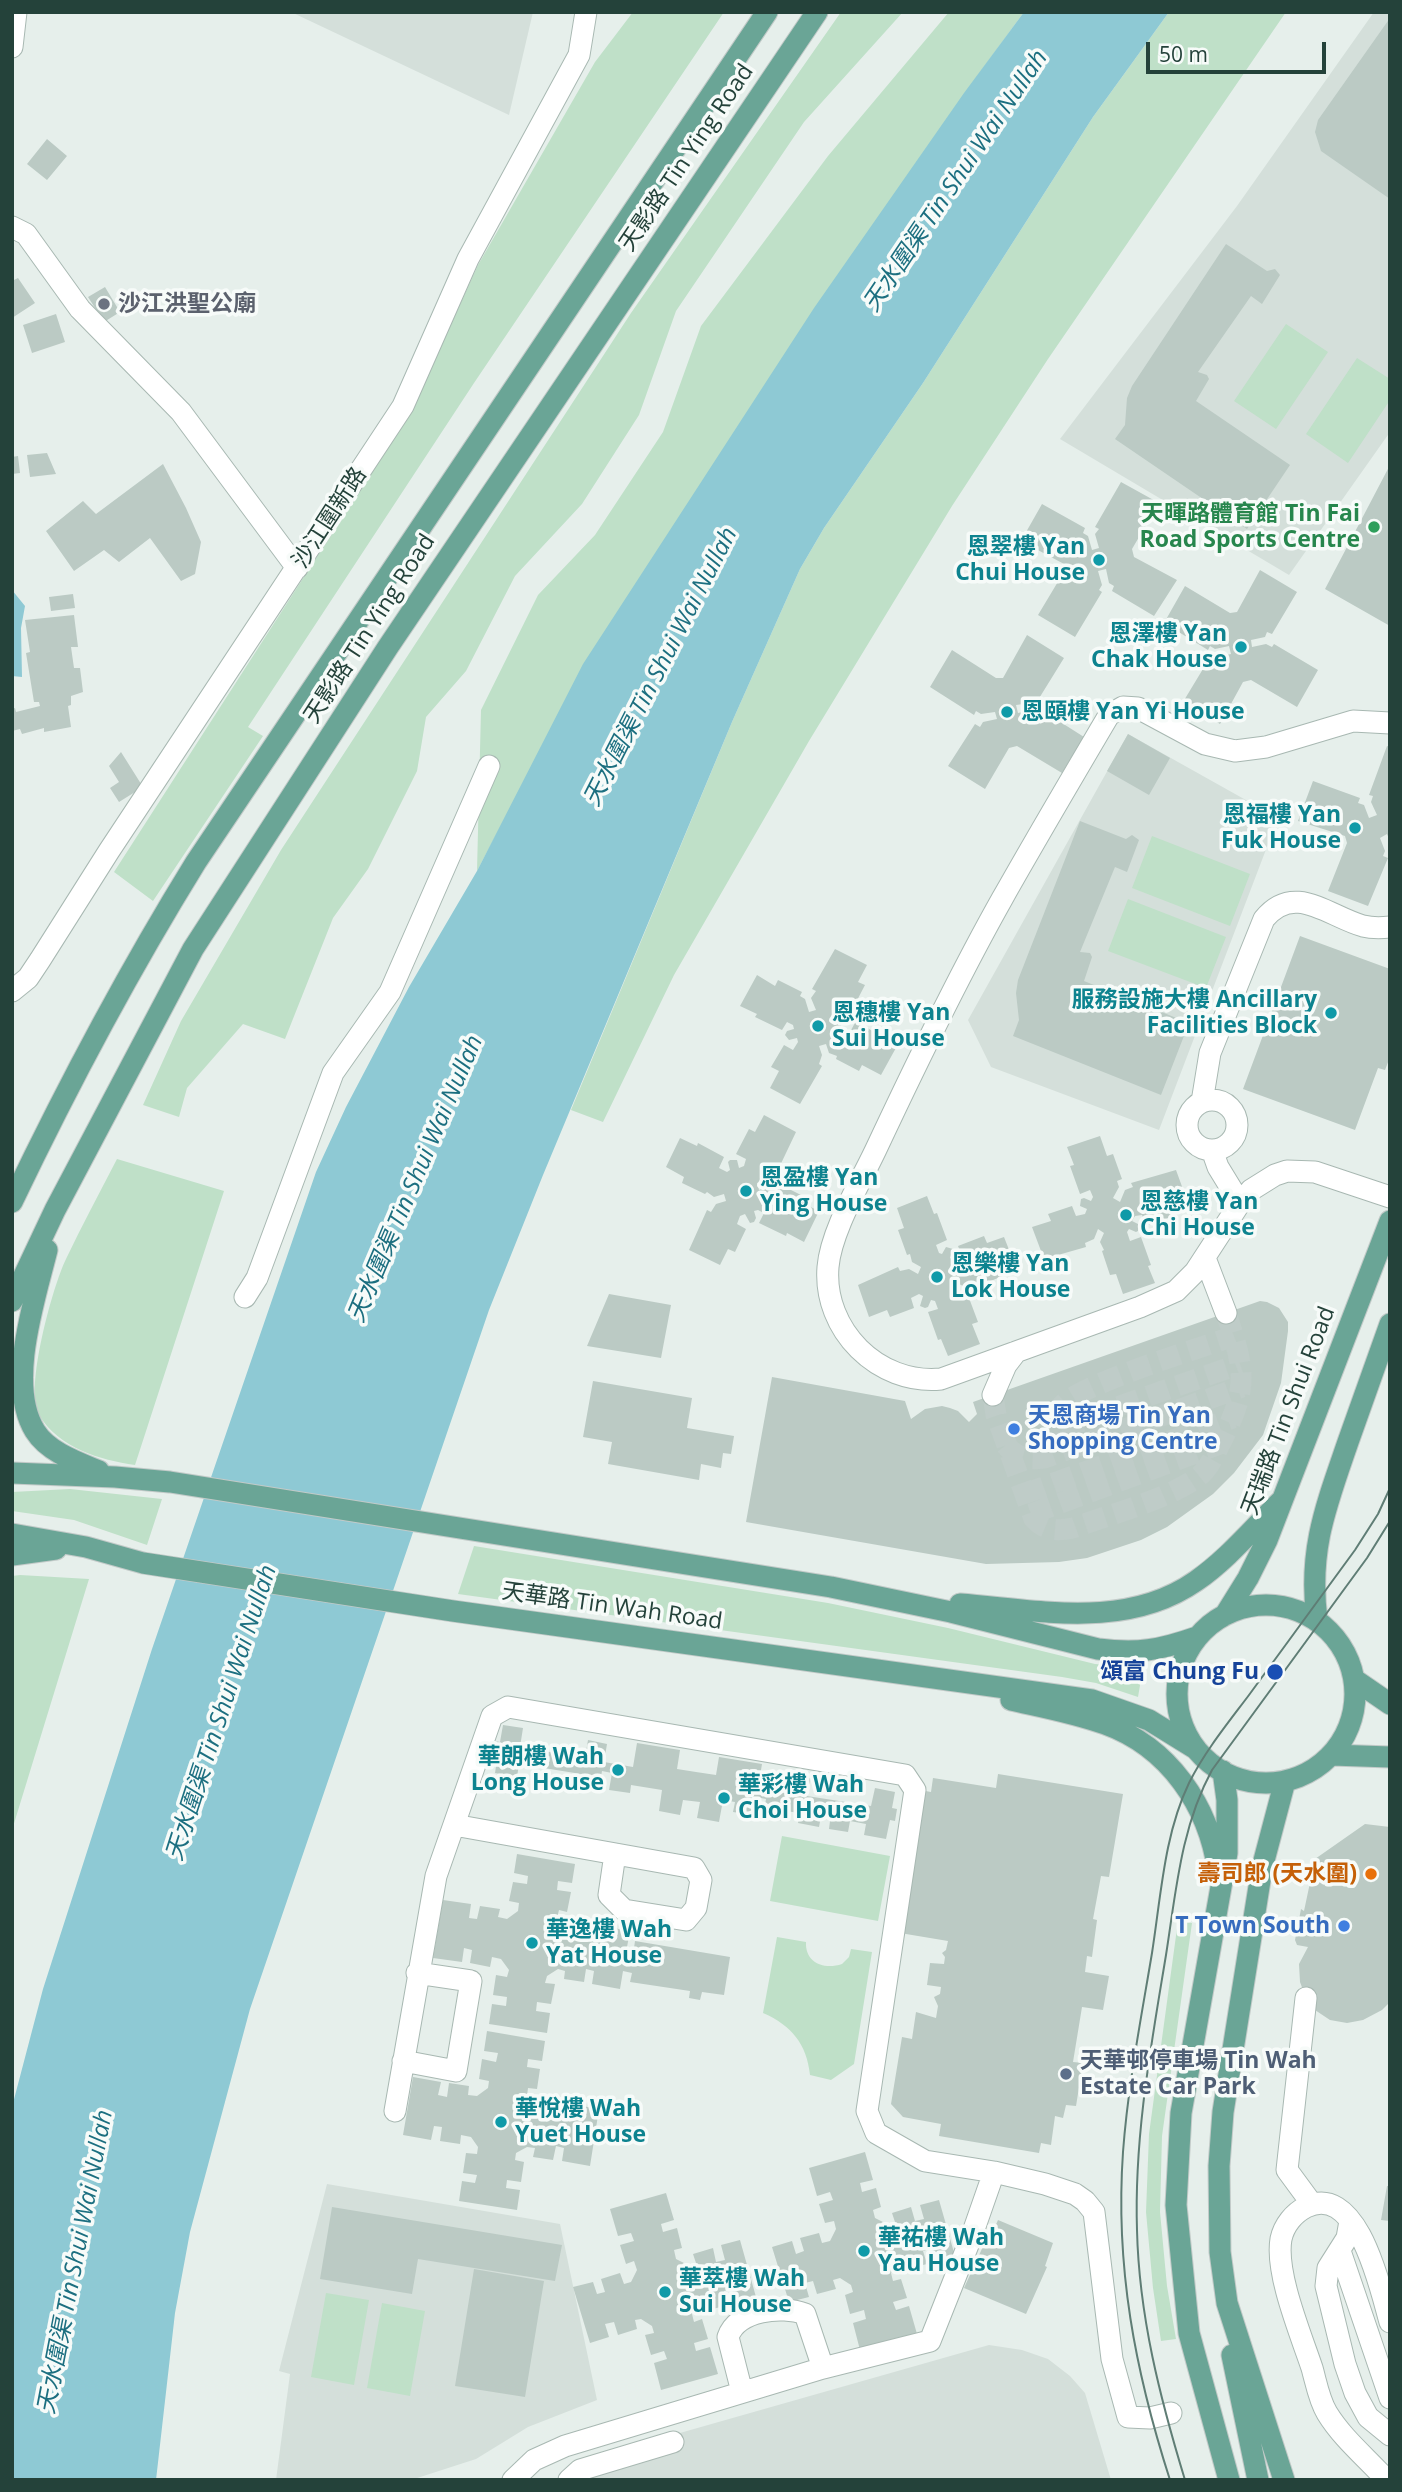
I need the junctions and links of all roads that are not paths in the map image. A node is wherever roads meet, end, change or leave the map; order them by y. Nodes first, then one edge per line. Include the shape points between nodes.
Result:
1 (16, 12) edge
2 (586, 12) edge
3 (767, 12) edge
4 (817, 12) edge
5 (12, 47) edge
6 (12, 227) edge
7 (297, 568) junction
8 (1390, 723) edge
9 (489, 766) dead end
10 (1390, 927) edge
11 (12, 991) edge
12 (1202, 1102) junction
13 (1212, 1150) junction
14 (1390, 1197) edge
15 (12, 1202) edge
16 (1240, 1203) junction
17 (55, 1210) junction
18 (1390, 1221) edge
19 (1205, 1258) junction
20 (245, 1297) dead end
21 (12, 1301) edge
22 (1226, 1313) tunnel mouth
23 (1390, 1324) edge
24 (1016, 1352) junction
25 (993, 1395) tunnel mouth
26 (12, 1473) edge
27 (116, 1477) junction
28 (1282, 1500) junction
29 (12, 1534) edge
30 (86, 1547) junction
31 (12, 1555) edge
32 (891, 1599) junction
33 (1225, 1615) junction
34 (1317, 1620) junction
35 (1197, 1637) junction
36 (880, 1670) junction
37 (1355, 1681) junction
38 (1390, 1704) edge
39 (1196, 1749) junction
40 (1332, 1755) junction
41 (1390, 1758) edge
42 (1223, 1772) junction
43 (1285, 1781) junction
44 (454, 1825) junction
45 (615, 1854) dead end
46 (1218, 1901) junction
47 (417, 1973) junction
48 (1306, 1998) dead end
49 (403, 2061) junction
50 (395, 2111) dead end
51 (994, 2172) junction
52 (1312, 2204) junction
53 (1350, 2221) junction
54 (1339, 2251) junction
55 (1230, 2311) junction
56 (1390, 2322) edge
57 (823, 2368) junction
58 (742, 2392) junction
59 (1390, 2398) edge
60 (1171, 2413) dead end
61 (1390, 2435) edge
62 (673, 2442) dead end
63 (513, 2480) edge
64 (569, 2480) edge
65 (1228, 2480) edge
66 (1258, 2480) edge
67 (1284, 2480) edge
68 (1384, 2480) edge

1 - 5 street
2 - 7 street, 沙江圍新路 via 579,55 468,260 403,406
3 - 15 main road, 天影路 Tin Ying Road via 196,862 117,996
4 - 17 main road, 天影路 Tin Ying Road via 388,647 193,949
6 - 7 street via 26,234 80,309 181,412
7 - 11 street, 沙江圍新路 via 28,978
8 - 24 street via 1353,721 1266,747 1235,751 1205,744 1138,708 1123,707 1109,715 1002,900 912,1072 836,1234 828,1269 838,1321 858,1349 885,1369 918,1379 941,1379
9 - 20 street via 390,992 332,1073 257,1278
10 - 12 street via 1363,926 1306,903 1285,903 1269,912 1210,1053
12 - 13 street via 1190,1113 1187,1130 1196,1144
12 - 13 street via 1225,1104 1237,1125 1227,1145
13 - 16 street
14 - 16 street via 1299,1170 1264,1180
16 - 19 street
17 - 21 main road, 天影路 Tin Ying Road
17 - 27 main road via 26,1338 26,1410 35,1431 49,1446
18 - 28 main road, 天瑞路 Tin Shui Road
19 - 22 street
19 - 24 street via 1187,1281 1165,1297
23 - 34 main road via 1323,1514 1315,1556
24 - 25 street
26 - 27 main road
27 - 32 main road via 770,1576
28 - 32 main road via 1194,1583 1146,1606 1093,1614
28 - 33 main road, 天瑞路 Tin Shui Road via 1262,1550
29 - 30 main road, 天華路 Tin Wah Road
30 - 31 main road
30 - 36 main road, 天華路 Tin Wah Road via 143,1563
32 - 35 main road via 1098,1649 1163,1649
33 - 34 main road via 1243,1608 1281,1606
33 - 35 main road
34 - 37 main road via 1347,1656
35 - 39 main road via 1178,1681 1184,1728
36 - 39 main road, 天華路 Tin Wah Road via 1092,1700 1149,1720
36 - 46 main road via 1094,1720 1152,1749 1186,1785 1209,1829 1219,1877
37 - 38 main road
37 - 40 main road via 1355,1707 1347,1733
39 - 42 main road
40 - 41 main road
40 - 43 main road
42 - 43 main road via 1264,1783
42 - 46 main road via 1228,1829
43 - 55 main road via 1262,1868 1223,2112 1219,2225
44 - 45 street
44 - 47 street via 436,1876
44 - 51 street via 492,1716 508,1707 905,1775 915,1790 867,2111 876,2133 925,2161
46 - 65 main road via 1181,2113 1176,2205 1189,2333
47 - 49 street
47 - 49 street via 471,1981 456,2071
48 - 52 street via 1287,2169
49 - 50 street
51 - 57 street via 930,2341
51 - 60 street via 1075,2194 1090,2206 1112,2359 1128,2417
52 - 53 street via 1327,2204
52 - 68 street via 1287,2223 1281,2240 1290,2301 1326,2411
53 - 54 street
53 - 56 street via 1368,2248
54 - 59 street
54 - 61 street via 1328,2268 1326,2286 1345,2364 1361,2407
55 - 66 main road via 1232,2359
55 - 67 main road
57 - 58 street
57 - 58 street via 806,2314 774,2308 730,2330
58 - 63 street via 565,2446 534,2460
62 - 64 street via 580,2470

